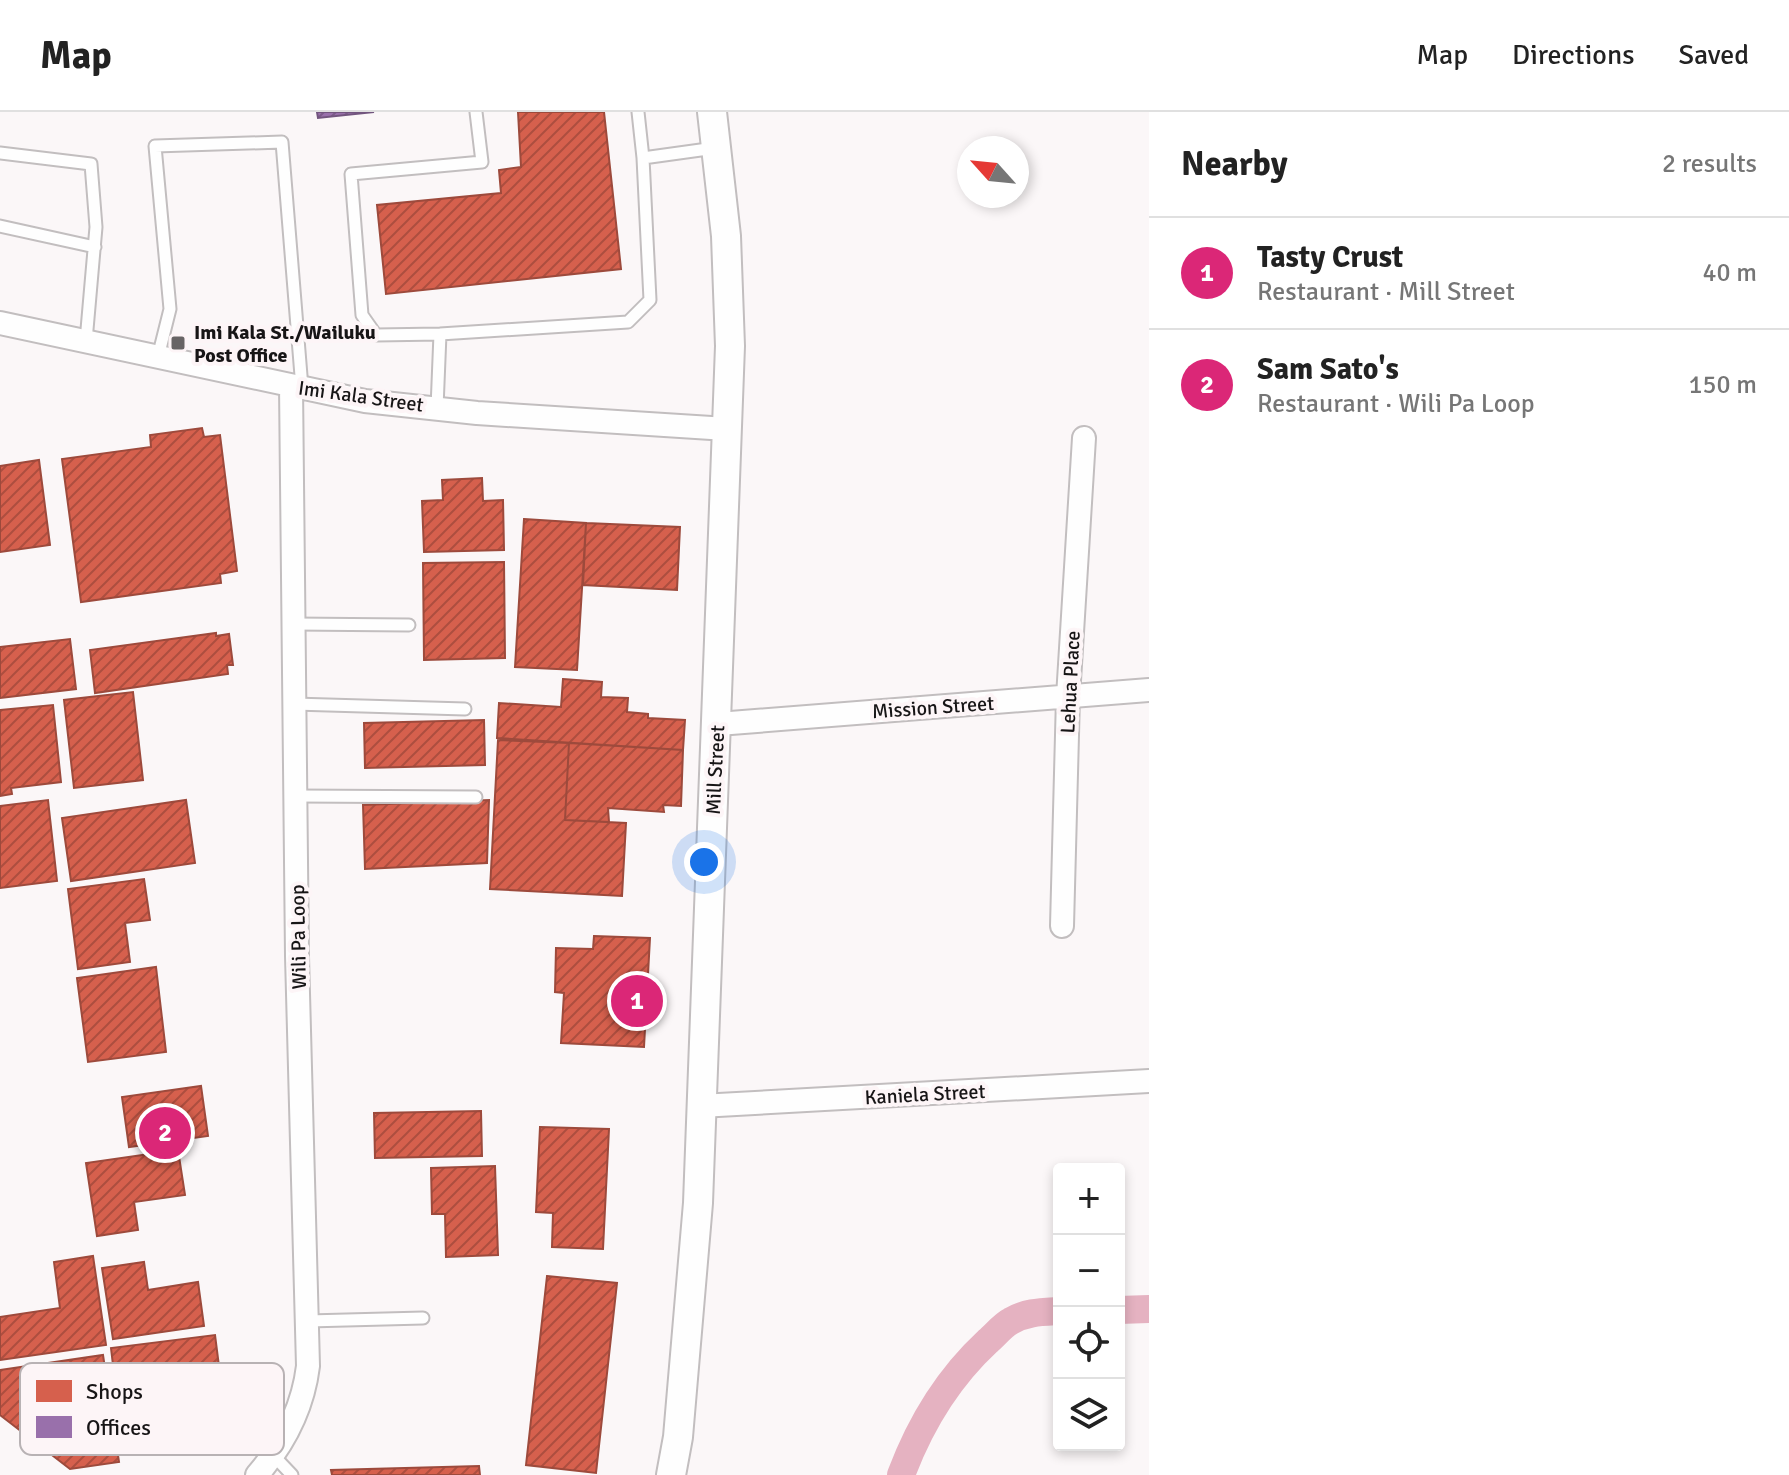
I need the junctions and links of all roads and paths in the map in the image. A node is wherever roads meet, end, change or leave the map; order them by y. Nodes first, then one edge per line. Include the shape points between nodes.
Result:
1 (476, 112) edge
2 (638, 112) edge
3 (712, 112) edge
4 (716, 148) junction
5 (0, 153) edge
6 (643, 158) junction
7 (0, 226) edge
8 (95, 247) junction
9 (0, 323) edge
10 (440, 334) junction
11 (86, 341) junction
12 (158, 357) junction
13 (296, 387) junction
14 (437, 408) junction
15 (727, 429) junction
16 (1084, 438) dead end
17 (293, 624) junction
18 (409, 625) dead end
19 (1149, 690) edge
20 (1068, 697) junction
21 (294, 704) junction
22 (465, 709) dead end
23 (718, 724) junction
24 (295, 796) junction
25 (476, 797) dead end
26 (1062, 926) dead end
27 (1149, 1081) edge
28 (700, 1106) junction
29 (423, 1318) dead end
30 (308, 1321) junction
31 (284, 1438) edge
32 (273, 1455) joint
33 (257, 1475) edge
34 (292, 1475) edge
35 (671, 1475) edge

1 - 10 lane via 482,162 351,174 362,315 376,335
2 - 6 lane
3 - 4 street, Mill Street
4 - 6 lane
4 - 15 street, Mill Street via 726,236
5 - 8 lane via 91,164
6 - 10 lane via 650,300 628,322
7 - 8 lane
8 - 11 lane
9 - 11 street, Imi Kala Street
10 - 14 lane
11 - 12 street, Imi Kala Street
12 - 13 street, Imi Kala Street
12 - 13 lane via 170,309 155,146 282,142
13 - 14 street, Imi Kala Street
13 - 17 street, Wili Pa Loop
14 - 15 street, Imi Kala Street
15 - 23 street, Mill Street
16 - 20 street, Lehua Place
17 - 18 lane
17 - 21 street, Wili Pa Loop
19 - 20 street, Mission Street
20 - 23 street, Mission Street
20 - 26 street, Lehua Place
21 - 22 lane
21 - 24 street, Wili Pa Loop
23 - 28 street, Mill Street
24 - 25 lane
24 - 30 street, Wili Pa Loop
27 - 28 street, Kaniela Street
28 - 35 street, Mill Street via 696,1218
29 - 30 lane
30 - 31 street, Wili Pa Loop via 306,1388
32 - 33 street, Wili Pa Loop
32 - 34 lane

